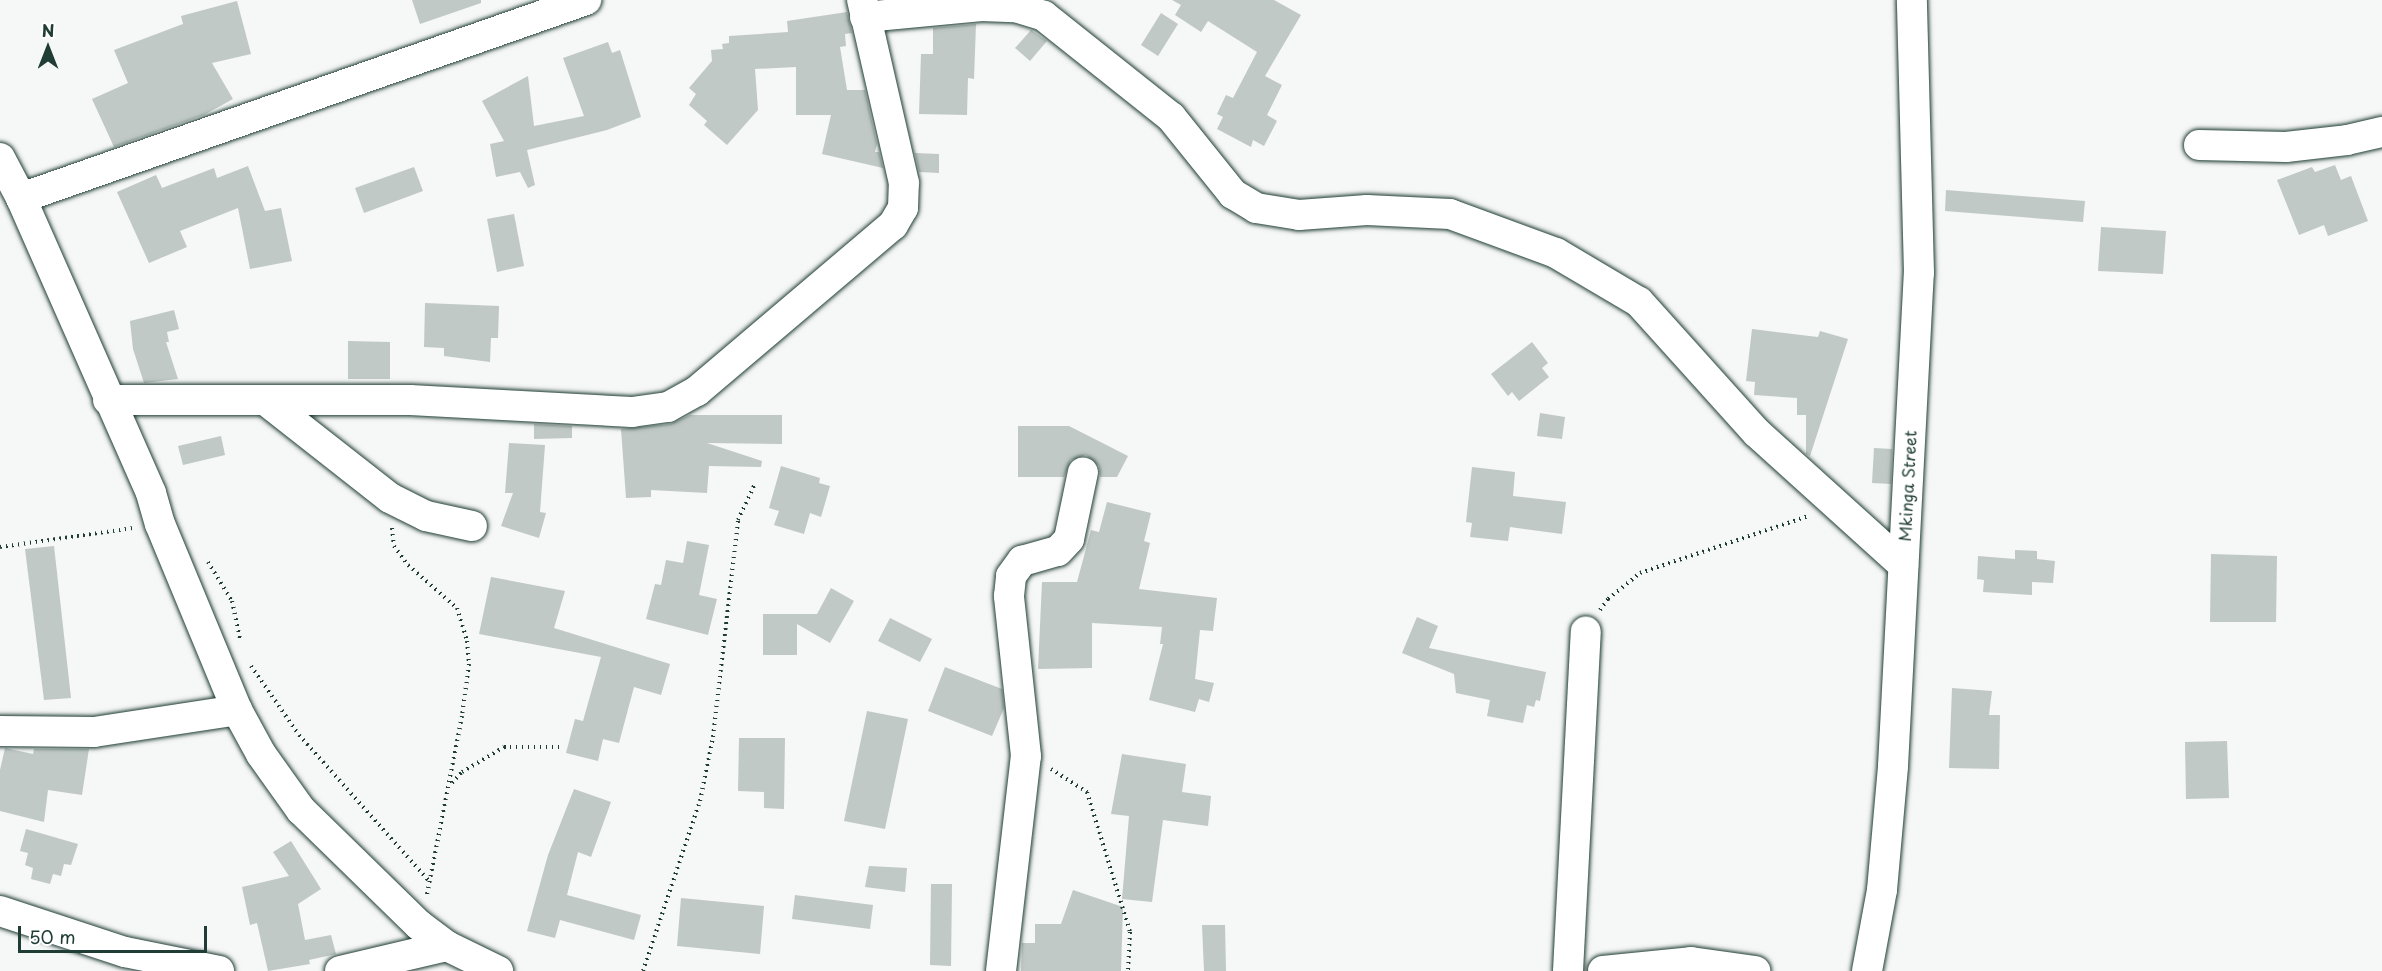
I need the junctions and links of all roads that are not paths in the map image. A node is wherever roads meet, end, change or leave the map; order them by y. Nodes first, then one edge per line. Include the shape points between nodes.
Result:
1 (586, 0) edge
2 (1912, 0) edge
3 (864, 8) edge
4 (2382, 132) edge
5 (2199, 145) dead end
6 (0, 158) edge
7 (21, 198) junction
8 (108, 400) junction
9 (265, 400) junction
10 (1083, 472) dead end
11 (472, 526) dead end
12 (1903, 565) junction
13 (1586, 631) road end
14 (237, 711) junction
15 (0, 731) edge
16 (0, 911) edge
17 (447, 946) junction
18 (219, 971) edge
19 (340, 971) edge
20 (498, 971) edge
21 (1001, 971) edge
22 (1568, 971) edge
23 (1603, 971) edge
24 (1755, 971) edge
25 (1867, 971) edge

1 - 7 street
2 - 12 street, Mkinga Street via 1919,273
3 - 9 street via 904,183 903,208 892,225 697,391 668,407 632,412 410,400
3 - 12 street via 1015,7 1044,16 1171,117 1233,194 1256,208 1299,215 1367,210 1450,214 1556,253 1639,302 1757,433
4 - 5 street via 2286,147
6 - 7 street
7 - 8 street
8 - 9 street
8 - 14 street via 151,493 160,524
9 - 11 street via 390,498 426,516
10 - 21 street via 1069,539 1058,551 1022,561 1011,576 1009,596 1026,756
12 - 25 street, Mkinga Street via 1888,827 1882,890
13 - 22 street
14 - 15 street via 94,732
14 - 17 street via 261,754 301,810 418,925
16 - 18 street via 125,952
17 - 19 street
17 - 20 street
23 - 24 street via 1691,962

